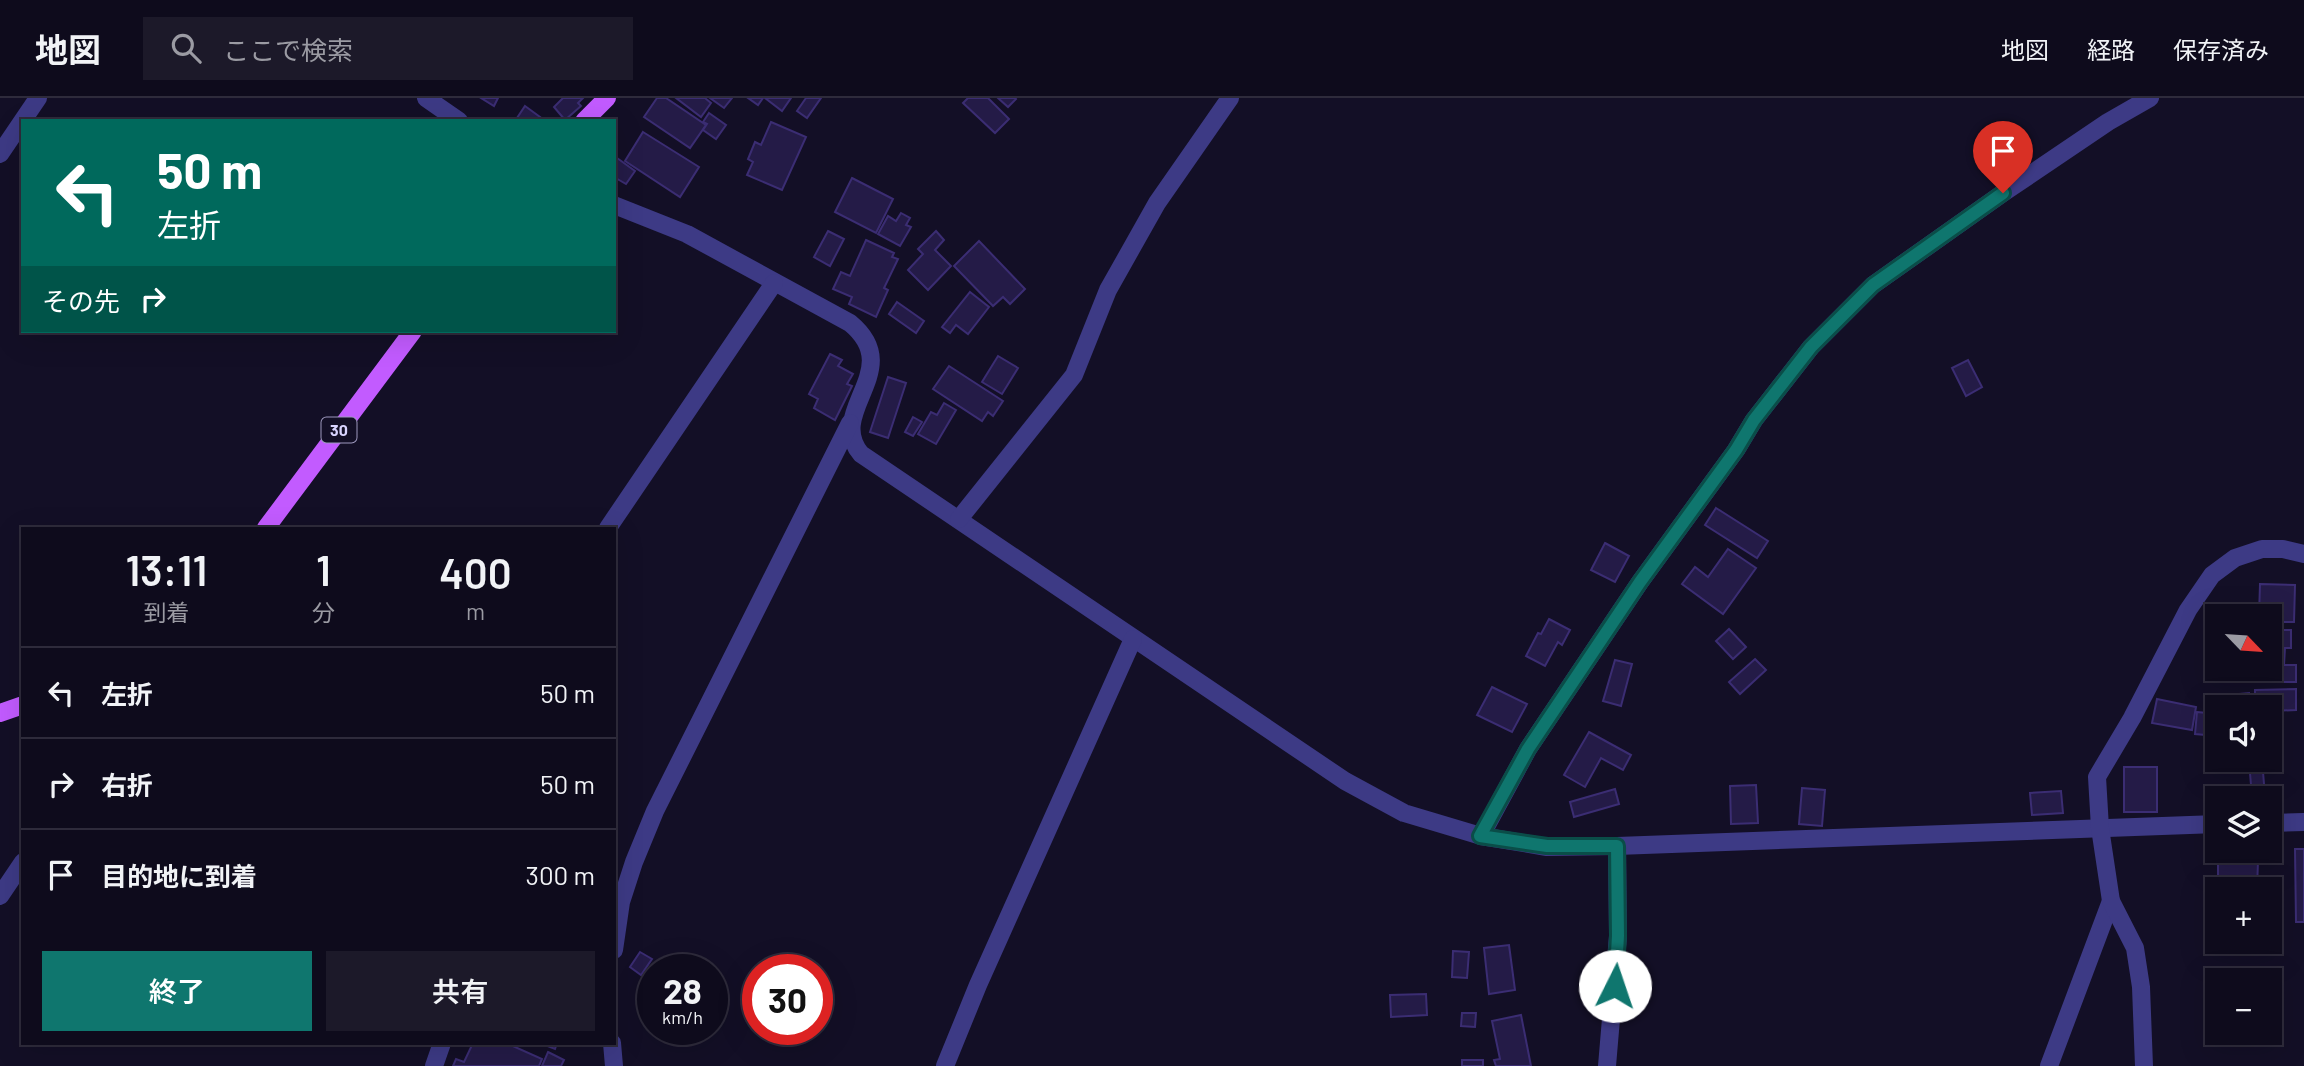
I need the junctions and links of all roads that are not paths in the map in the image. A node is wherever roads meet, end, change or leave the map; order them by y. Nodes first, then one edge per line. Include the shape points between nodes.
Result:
1 (38, 98) edge
2 (426, 98) edge
3 (607, 98) edge
4 (1230, 98) edge
5 (2150, 98) edge
6 (454, 111) edge
7 (24, 119) edge
8 (586, 119) edge
9 (21, 123) edge
10 (0, 154) edge
11 (616, 206) edge
12 (775, 283) junction
13 (412, 333) edge
14 (852, 419) junction
15 (959, 519) junction
16 (267, 527) edge
17 (609, 527) edge
18 (2304, 554) edge
19 (1133, 639) junction
20 (21, 706) edge
21 (0, 713) edge
22 (2304, 822) edge
23 (2282, 823) edge
24 (2205, 824) edge
25 (2100, 828) junction
26 (1480, 836) junction
27 (1617, 846) junction
28 (21, 865) edge
29 (0, 896) edge
30 (2110, 901) junction
31 (616, 936) edge
32 (441, 1045) edge
33 (612, 1045) edge
34 (434, 1066) edge
35 (614, 1066) edge
36 (944, 1066) edge
37 (1607, 1066) edge
38 (2049, 1066) edge
39 (2144, 1066) edge

1 - 7 street
2 - 6 street
3 - 8 main road
4 - 15 street via 1157,203 1108,290 1074,375
5 - 26 street via 2013,186 1873,285 1811,347 1625,604 1528,749
9 - 10 street
11 - 12 street via 687,234
12 - 14 street via 850,323 868,342 872,362
12 - 17 street
13 - 16 main road, 30
14 - 15 street via 852,438 861,454
14 - 31 street via 655,811 621,902
15 - 19 street
18 - 25 street via 2262,549 2235,558 2212,575 2188,610 2097,777
19 - 26 street via 1345,781 1404,813
19 - 36 street
20 - 21 main road
22 - 23 street
24 - 25 street
25 - 27 street
25 - 30 street
26 - 27 street via 1547,846
27 - 37 street via 1618,936
28 - 29 street
30 - 38 street
30 - 39 street via 2136,948
32 - 34 street
33 - 35 street

